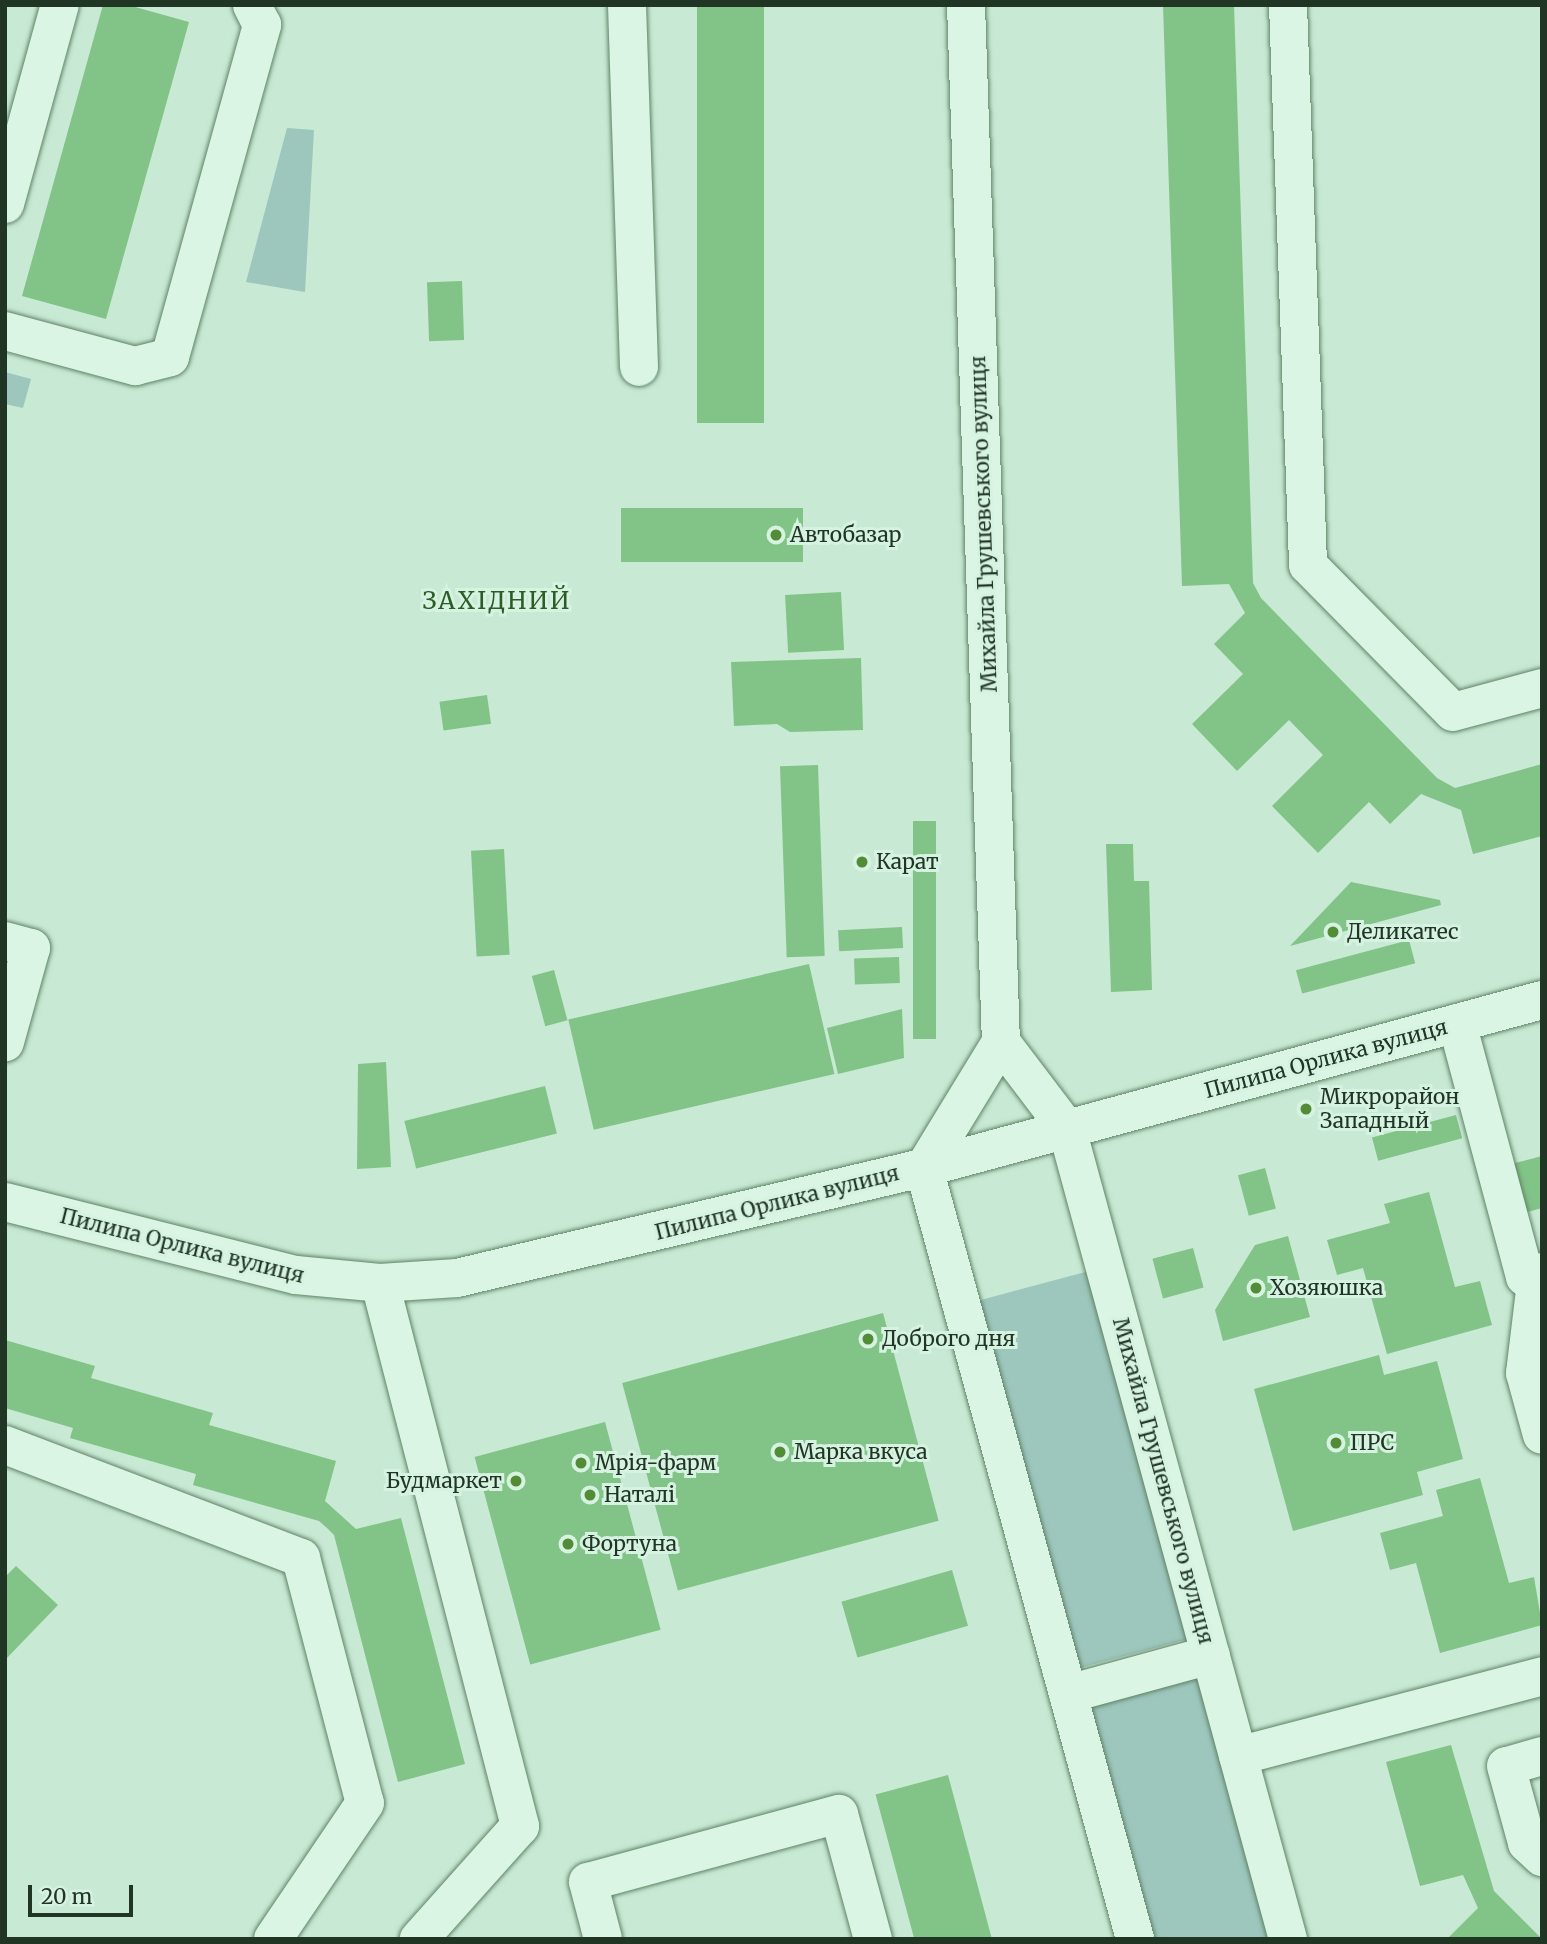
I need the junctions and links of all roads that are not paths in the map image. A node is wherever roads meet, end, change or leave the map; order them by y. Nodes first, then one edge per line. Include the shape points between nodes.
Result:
1 (60, 5) edge
2 (253, 5) edge
3 (627, 5) edge
4 (966, 5) edge
5 (1288, 5) edge
6 (5, 204) edge
7 (5, 331) edge
8 (639, 367) dead end
9 (1542, 688) edge
10 (5, 941) edge
11 (1542, 1000) edge
12 (1457, 1023) junction
13 (5, 1042) edge
14 (1001, 1042) junction
15 (1068, 1129) junction
16 (925, 1168) junction
17 (5, 1202) edge
18 (1540, 1273) edge
19 (380, 1283) junction
20 (1542, 1435) edge
21 (5, 1445) edge
22 (1211, 1655) junction
23 (1542, 1676) edge
24 (1068, 1694) junction
25 (1238, 1756) junction
26 (1542, 1756) edge
27 (1542, 1857) edge
28 (274, 1939) edge
29 (419, 1939) edge
30 (603, 1939) edge
31 (873, 1939) edge
32 (1135, 1939) edge
33 (1288, 1939) edge

1 - 6 street
2 - 7 street via 262,25 170,357 135,366
3 - 8 street
4 - 14 street, Михайла Грушевського вулиця
5 - 9 street via 1308,565 1453,712
10 - 13 street via 30,948
11 - 12 street, Пилипа Орлика вулиця
12 - 15 street, Пилипа Орлика вулиця
12 - 18 street via 1525,1277
14 - 15 street, Михайла Грушевського вулиця
14 - 16 street
15 - 16 street, Пилипа Орлика вулиця
15 - 22 street, Михайла Грушевського вулиця
16 - 19 street, Пилипа Орлика вулиця via 495,1272
16 - 24 street
17 - 19 street, Пилипа Орлика вулиця via 254,1268
18 - 20 street via 1525,1373
19 - 29 street via 520,1826
21 - 28 street via 301,1558 365,1803
22 - 24 street
22 - 25 street, Михайла Грушевського вулиця
23 - 25 street
24 - 32 street
25 - 33 street, Михайла Грушевського вулиця
26 - 27 street via 1506,1766 1527,1843
30 - 31 street via 588,1882 839,1814

